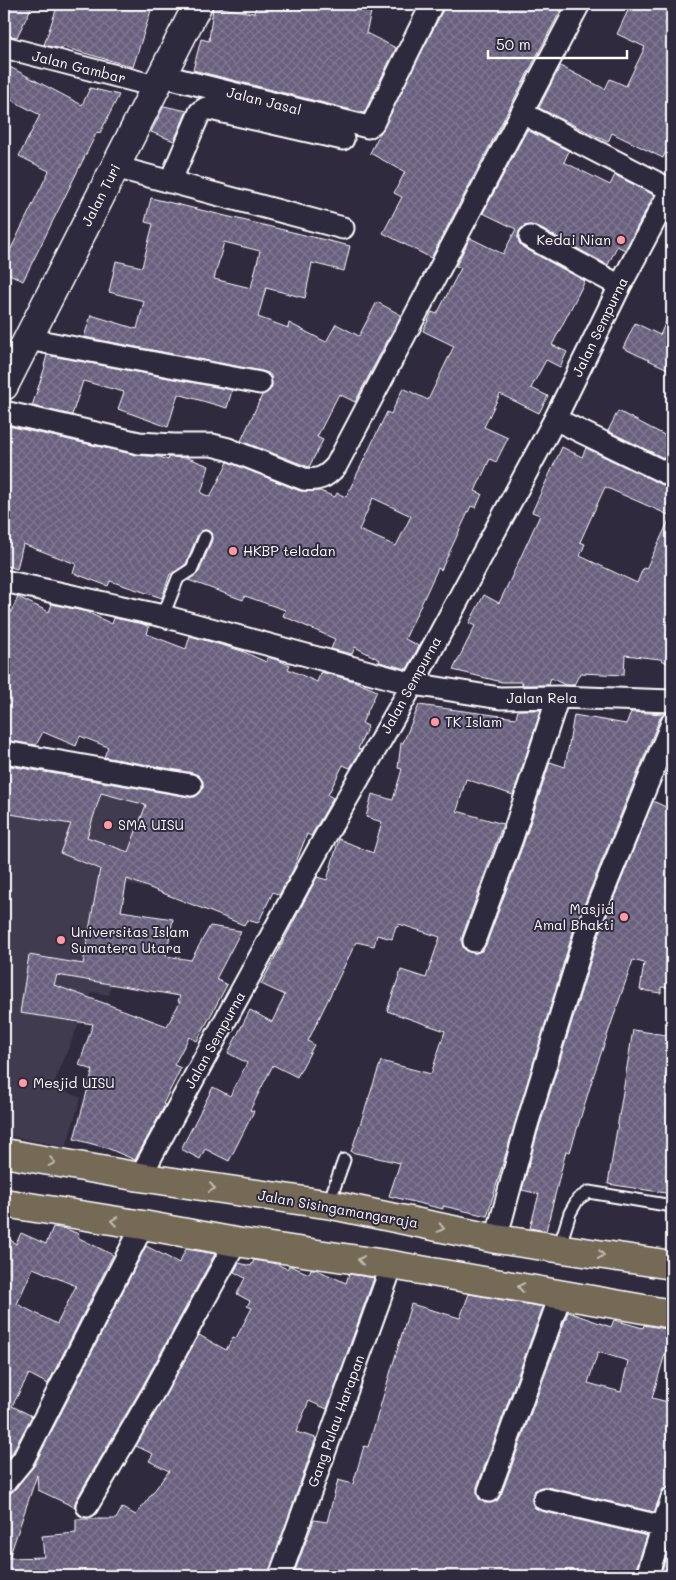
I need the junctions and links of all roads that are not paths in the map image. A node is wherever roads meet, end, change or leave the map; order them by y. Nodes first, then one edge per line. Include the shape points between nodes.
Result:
1 (198, 4) edge
2 (432, 4) edge
3 (579, 4) edge
4 (4, 48) edge
5 (157, 80) junction
6 (522, 114) junction
7 (343, 139) dead end
8 (115, 167) junction
9 (170, 182) junction
10 (672, 189) edge
11 (343, 228) dead end
12 (530, 237) dead end
13 (620, 286) junction
14 (28, 339) junction
15 (260, 383) dead end
16 (4, 386) edge
17 (4, 412) edge
18 (554, 419) junction
19 (672, 476) edge
20 (205, 537) dead end
21 (4, 580) edge
22 (163, 616) junction
23 (412, 684) junction
24 (558, 696) junction
25 (672, 701) edge
26 (672, 723) edge
27 (4, 752) edge
28 (191, 785) dead end
29 (474, 941) dead end
30 (4, 1153) edge
31 (344, 1160) dead end
32 (140, 1177) junction
33 (4, 1203) edge
34 (332, 1205) junction
35 (672, 1206) edge
36 (143, 1225) junction
37 (496, 1239) junction
38 (236, 1242) junction
39 (559, 1248) junction
40 (392, 1265) junction
41 (672, 1265) edge
42 (561, 1294) junction
43 (672, 1314) edge
44 (4, 1484) edge
45 (489, 1491) dead end
46 (672, 1498) edge
47 (544, 1499) dead end
48 (87, 1506) dead end
49 (664, 1526) junction
50 (280, 1576) edge
51 (647, 1576) edge

1 - 5 main road, Jalan Turi
2 - 5 street, Jalan Jasal via 373,123 368,127
3 - 6 street
4 - 5 street, Jalan Gambar
5 - 8 main road, Jalan Turi
6 - 10 street
6 - 17 street via 336,466 328,475 313,481 212,445 140,443
7 - 9 street via 206,108 200,112
8 - 9 street
8 - 14 main road, Jalan Turi
9 - 11 street
10 - 13 street, Jalan Sempurna
12 - 13 street
13 - 18 street, Jalan Sempurna
14 - 15 street
14 - 16 main road, Jalan Turi
18 - 19 street
18 - 23 street, Jalan Sempurna
20 - 22 lane via 192,569 178,578
21 - 22 street, Jalan Rela
22 - 23 street, Jalan Rela
23 - 24 street, Jalan Rela via 500,698
23 - 32 street, Jalan Sempurna
24 - 25 street, Jalan Rela
24 - 29 street via 512,838
26 - 37 street via 585,936
27 - 28 street
30 -> 32 main road, Jalan Sisingamangaraja
31 - 34 lane via 333,1191
32 -> 34 main road, Jalan Sisingamangaraja
36 -> 33 main road
34 -> 37 main road, Jalan Sisingamangaraja
35 - 39 lane via 589,1192 574,1206
36 - 38 main road
36 - 44 street via 24,1460
37 - 39 main road, Jalan Sisingamangaraja
40 -> 38 main road
38 - 48 street
39 -> 41 main road, Jalan Sisingamangaraja
42 -> 40 main road
40 - 50 street, Gang Pulau Harapan
42 - 43 main road
42 - 45 street
46 - 49 street
47 - 49 street
49 - 51 street

